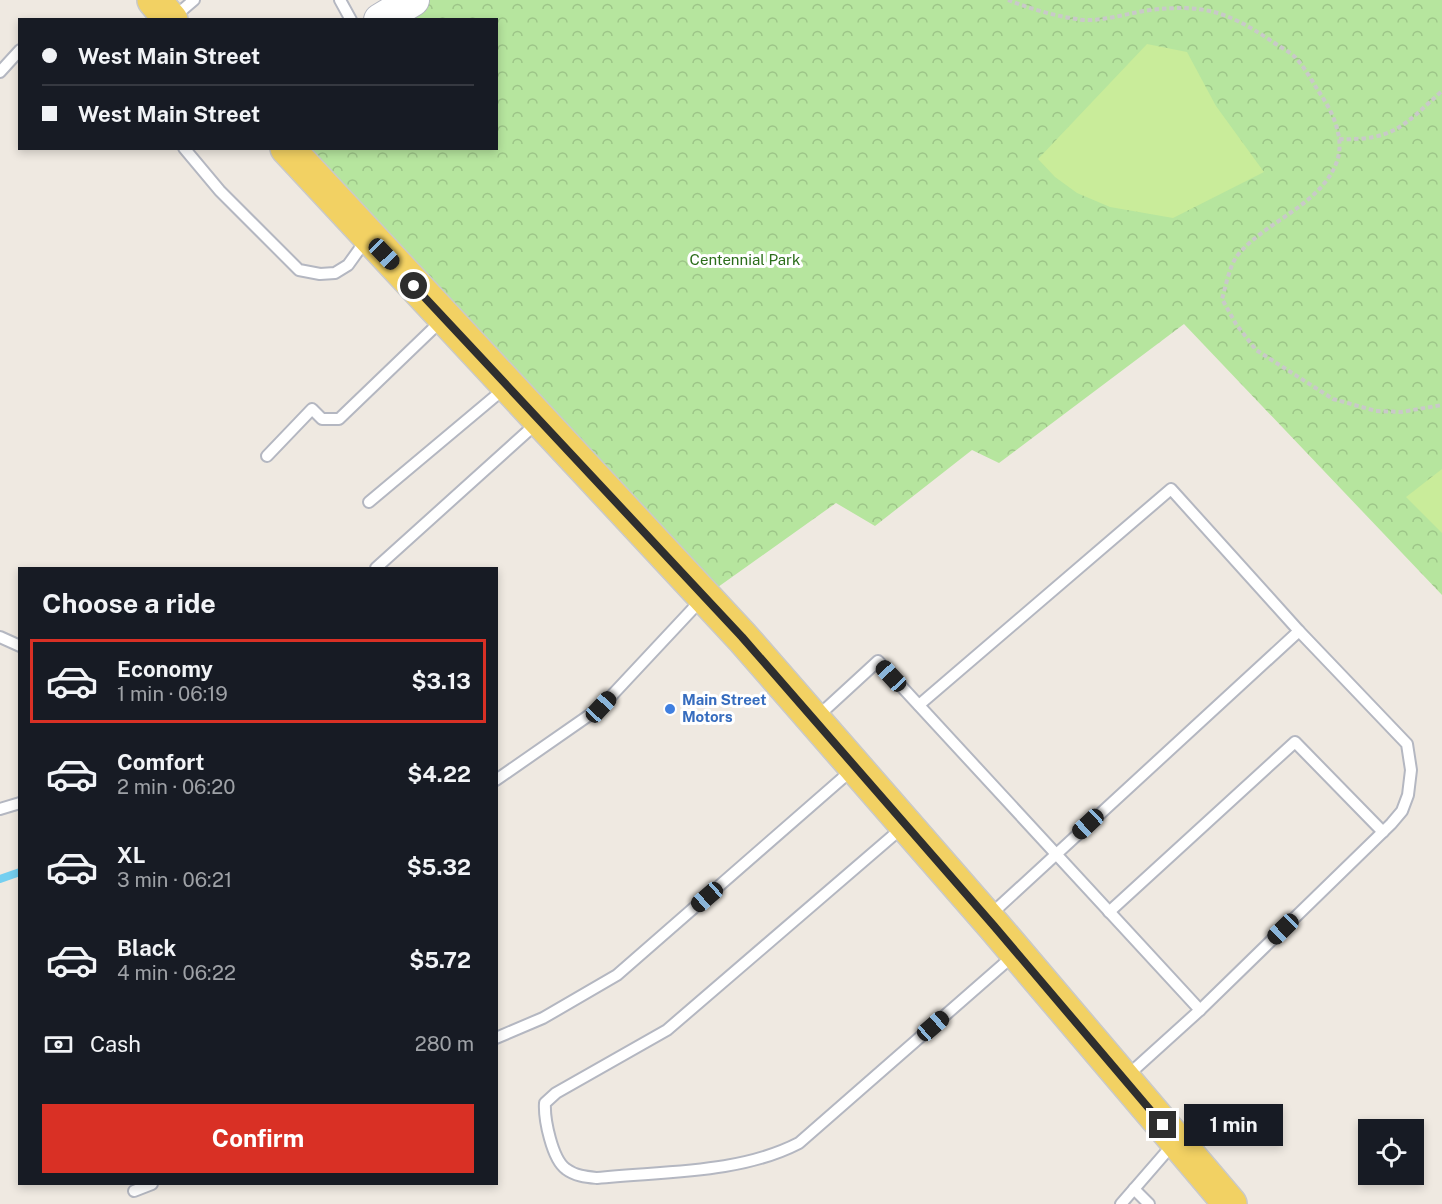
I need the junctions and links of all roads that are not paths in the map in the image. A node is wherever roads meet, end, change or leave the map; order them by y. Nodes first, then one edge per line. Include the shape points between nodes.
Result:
1 (154, 0) edge
2 (194, 0) edge
3 (340, 0) edge
4 (413, 0) edge
5 (170, 18) edge
6 (174, 18) edge
7 (350, 18) edge
8 (383, 18) edge
9 (18, 52) edge
10 (0, 72) edge
11 (186, 150) edge
12 (289, 150) edge
13 (368, 238) junction
14 (444, 318) junction
15 (507, 386) junction
16 (540, 420) junction
17 (267, 456) dead end
18 (369, 502) dead end
19 (377, 567) edge
20 (704, 597) junction
21 (1299, 631) junction
22 (0, 637) edge
23 (18, 645) edge
24 (919, 705) junction
25 (814, 720) junction
26 (855, 767) junction
27 (498, 779) edge
28 (18, 804) edge
29 (0, 809) edge
30 (905, 825) junction
31 (1383, 832) junction
32 (1056, 854) junction
33 (1109, 912) junction
34 (987, 918) junction
35 (1016, 952) junction
36 (1200, 1010) junction
37 (498, 1037) edge
38 (1124, 1079) junction
39 (1176, 1141) junction
40 (149, 1185) edge
41 (1134, 1189) junction
42 (134, 1191) dead end
43 (1121, 1204) edge
44 (1149, 1204) edge
45 (1230, 1204) edge

1 - 5 main road
2 - 6 lane
3 - 7 lane
4 - 8 street
9 - 10 lane
11 - 13 lane via 220,191 299,270 335,273 348,265
12 - 13 main road
13 - 14 main road
14 - 15 main road
14 - 17 lane via 339,420 322,419 312,409
15 - 16 main road
15 - 18 lane
16 - 19 lane
16 - 20 main road
20 - 25 main road
20 - 27 lane via 601,707
21 - 24 lane via 1171,489
21 - 31 lane via 1407,744 1411,770 1408,795 1402,811
21 - 32 lane
22 - 23 lane
24 - 25 lane via 878,661
24 - 32 lane
25 - 26 main road
26 - 30 main road
26 - 37 lane via 617,975 543,1018
28 - 29 lane
30 - 34 main road
30 - 35 lane via 667,1029 545,1102 544,1116 558,1160 580,1176 597,1178 746,1163 775,1155 799,1143
31 - 33 lane via 1295,742
31 - 36 lane
32 - 33 lane
32 - 34 lane
33 - 36 lane
34 - 35 main road
35 - 38 main road
36 - 38 lane
38 - 39 main road
39 - 41 lane
39 - 45 main road
40 - 42 lane
41 - 43 lane
41 - 44 lane

